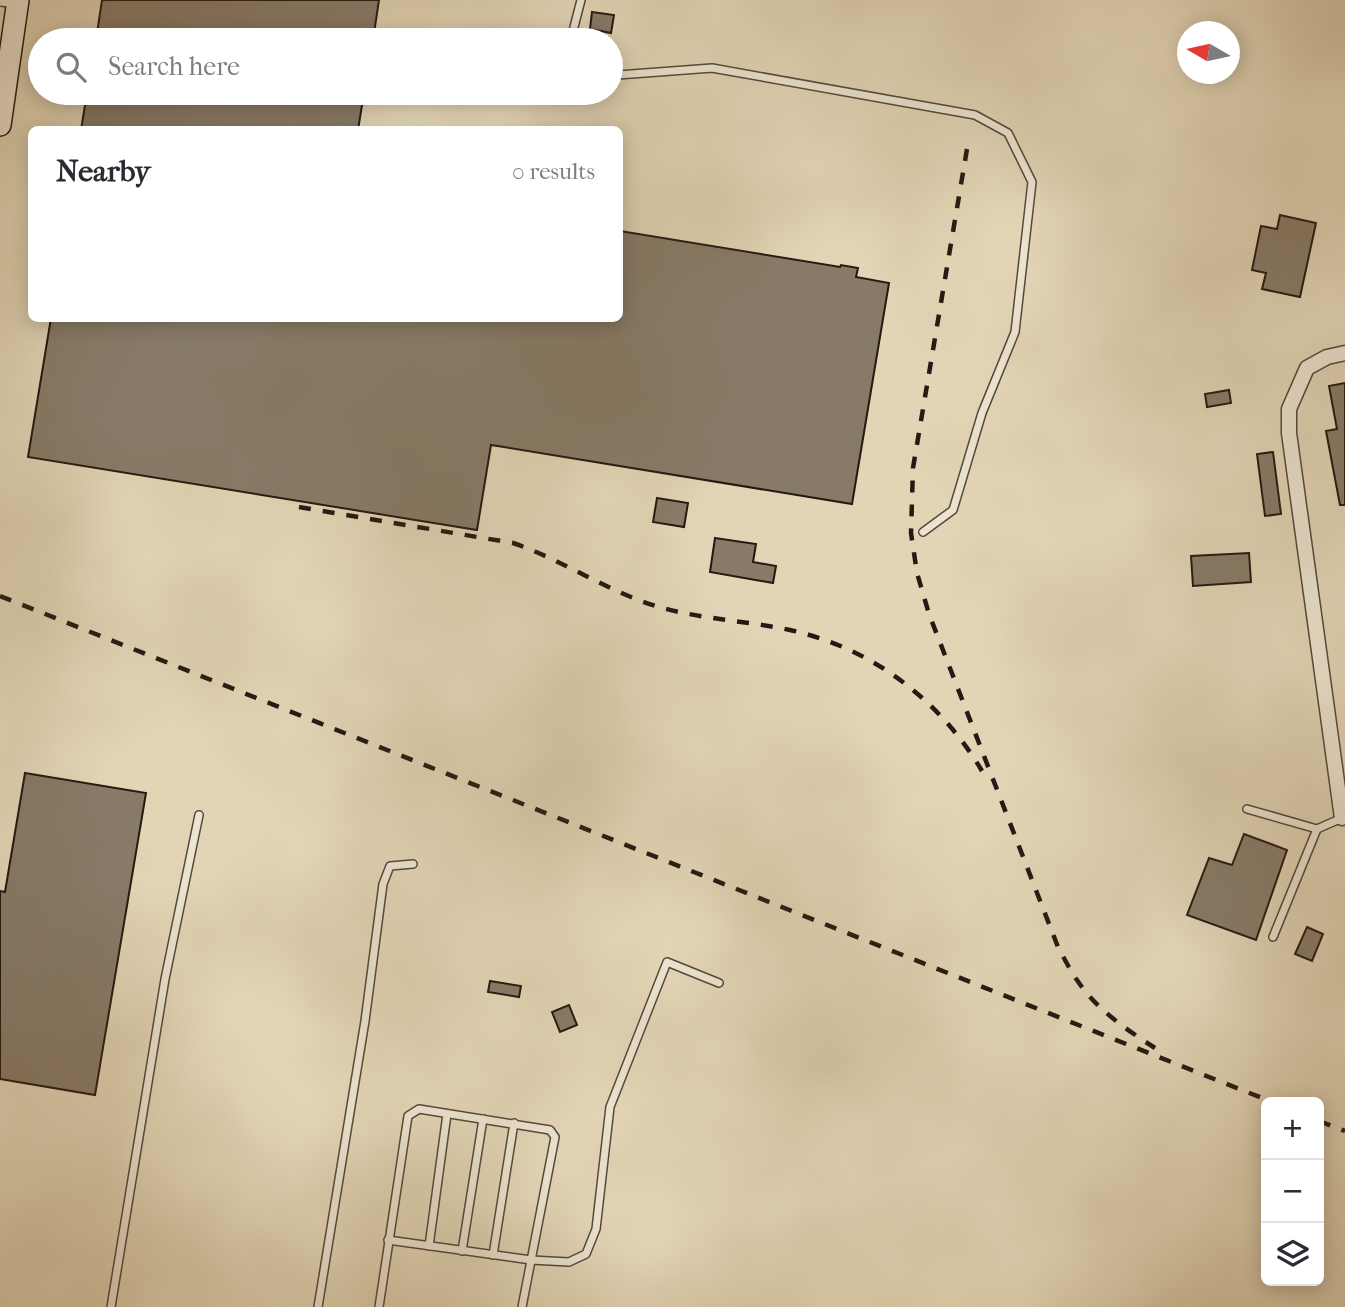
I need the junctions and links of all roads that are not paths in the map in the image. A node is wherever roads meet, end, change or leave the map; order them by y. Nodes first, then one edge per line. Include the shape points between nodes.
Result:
1 (581, 0) edge
2 (12, 2) edge
3 (574, 28) edge
4 (623, 75) edge
5 (0, 125) edge
6 (1345, 353) edge
7 (923, 532) dead end
8 (1247, 809) dead end
9 (199, 815) dead end
10 (1343, 821) edge
11 (1317, 829) junction
12 (413, 864) dead end
13 (1273, 937) dead end
14 (719, 983) dead end
15 (447, 1114) junction
16 (484, 1119) junction
17 (514, 1123) junction
18 (388, 1240) junction
19 (429, 1246) junction
20 (463, 1251) junction
21 (493, 1255) junction
22 (531, 1260) junction
23 (111, 1307) edge
24 (318, 1307) edge
25 (379, 1307) edge
26 (522, 1307) edge

1 - 3 lane
2 - 5 street
4 - 7 lane via 712,68 975,115 1008,133 1032,182 1015,332 982,413 953,510
6 - 10 street via 1307,368 1289,410
8 - 11 lane
9 - 23 lane via 165,979
10 - 11 lane
11 - 13 lane
12 - 24 lane via 390,866 383,884
14 - 22 lane via 667,962 610,1107 596,1229 586,1254 569,1262
15 - 16 lane
15 - 18 lane via 419,1109 408,1115
15 - 19 lane
16 - 17 lane
16 - 20 lane
17 - 21 lane
17 - 22 lane via 550,1129 555,1137
18 - 19 lane
18 - 25 lane
19 - 20 lane
20 - 21 lane
21 - 22 lane
22 - 26 lane

